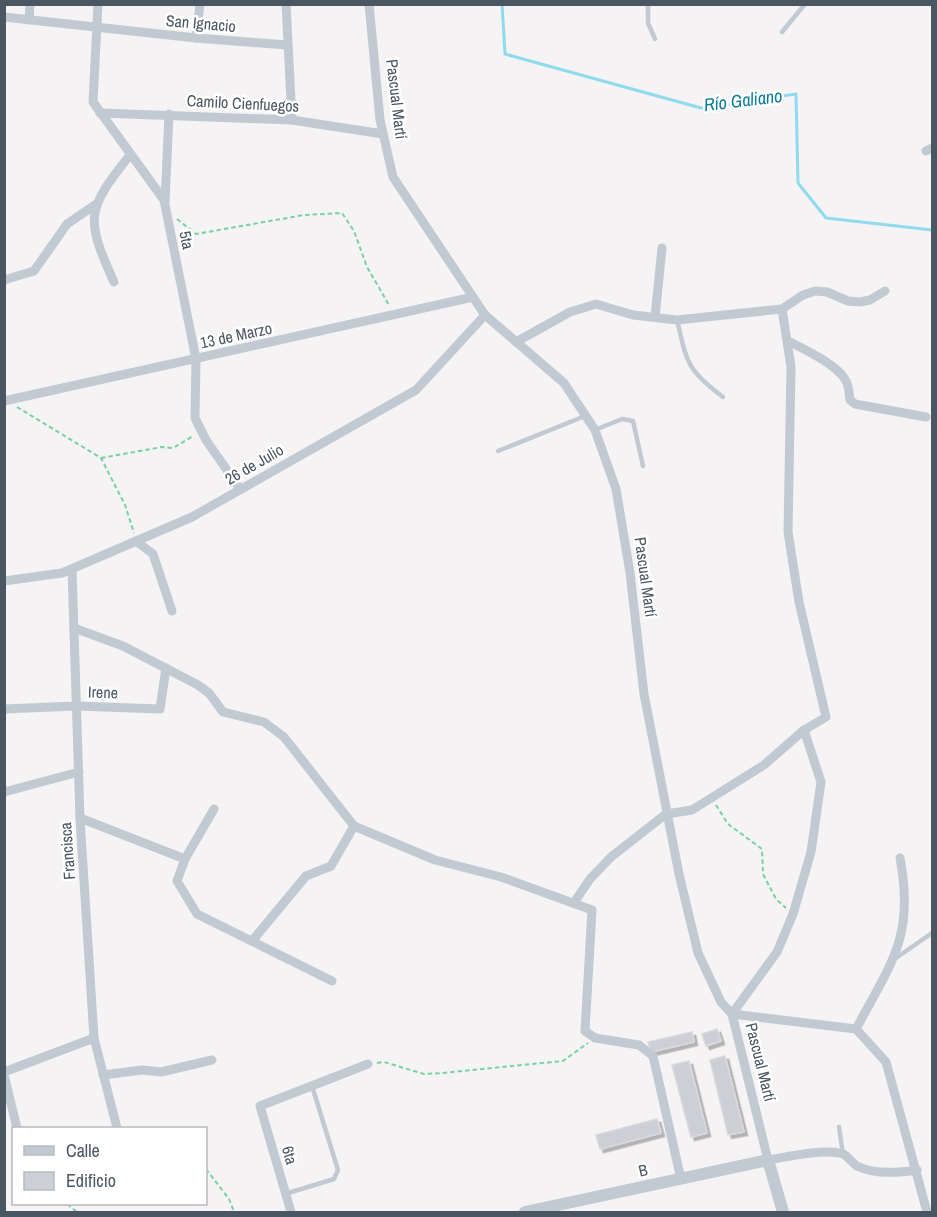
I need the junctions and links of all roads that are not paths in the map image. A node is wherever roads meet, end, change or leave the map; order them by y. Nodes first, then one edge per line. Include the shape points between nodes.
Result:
1 (30, 4) edge
2 (99, 4) edge
3 (200, 4) edge
4 (286, 4) edge
5 (369, 4) edge
6 (648, 4) edge
7 (805, 4) edge
8 (4, 17) edge
9 (29, 20) junction
10 (96, 28) junction
11 (782, 32) dead end
12 (196, 38) junction
13 (655, 39) dead end
14 (287, 45) junction
15 (100, 113) junction
16 (169, 114) junction
17 (292, 120) junction
18 (383, 134) junction
19 (130, 155) junction
20 (164, 204) junction
21 (95, 205) junction
22 (662, 248) dead end
23 (4, 280) edge
24 (114, 282) dead end
25 (885, 291) dead end
26 (473, 297) junction
27 (782, 309) junction
28 (485, 315) junction
29 (655, 317) junction
30 (677, 320) junction
31 (788, 341) junction
32 (516, 342) junction
33 (196, 359) junction
34 (723, 397) dead end
35 (6, 401) edge
36 (585, 416) junction
37 (926, 417) dead end
38 (595, 430) junction
39 (498, 451) dead end
40 (643, 466) dead end
41 (240, 489) junction
42 (136, 541) junction
43 (72, 569) junction
44 (4, 581) edge
45 (172, 611) dead end
46 (74, 628) junction
47 (166, 668) junction
48 (76, 706) junction
49 (4, 708) edge
50 (804, 730) junction
51 (78, 772) junction
52 (4, 792) edge
53 (214, 809) dead end
54 (666, 814) junction
55 (80, 818) junction
56 (354, 826) junction
57 (900, 858) dead end
58 (185, 860) junction
59 (575, 902) junction
60 (933, 933) edge
61 (252, 941) junction
62 (893, 959) junction
63 (332, 981) dead end
64 (732, 1014) junction
65 (856, 1029) junction
66 (94, 1038) junction
67 (212, 1060) dead end
68 (368, 1064) road end
69 (4, 1074) edge
70 (104, 1075) junction
71 (312, 1086) junction
72 (16, 1127) edge
73 (117, 1127) edge
74 (839, 1127) dead end
75 (843, 1154) junction
76 (768, 1160) junction
77 (917, 1170) junction
78 (681, 1179) junction
79 (285, 1194) junction
80 (291, 1212) edge
81 (525, 1212) edge
82 (783, 1212) edge
83 (927, 1212) edge

1 - 9 street
2 - 10 street, 5ta
3 - 12 street
4 - 14 street
5 - 18 street, Pascual Martí
6 - 13 lane via 648,23
7 - 11 lane
8 - 9 street, San Ignacio
9 - 10 street, San Ignacio
10 - 12 street, San Ignacio
10 - 15 street, 5ta via 93,102
12 - 14 street, San Ignacio
14 - 17 street
15 - 16 street, Camilo Cienfuegos
15 - 19 street, 5ta
16 - 17 street, Camilo Cienfuegos
16 - 20 street
17 - 18 street, Camilo Cienfuegos
18 - 26 street, Pascual Martí via 393,177
19 - 20 street, 5ta
19 - 21 street
20 - 33 street, 5ta
21 - 23 street via 67,224 34,271
21 - 24 street via 96,242
22 - 29 street
25 - 27 street via 860,302 815,291
26 - 28 street, Pascual Martí
26 - 33 street, 13 de Marzo
27 - 30 street
27 - 31 street
28 - 32 street, Pascual Martí
28 - 41 street, 26 de Julio via 416,390
29 - 30 street
29 - 32 street via 596,304 570,312
30 - 34 lane via 689,366
31 - 37 street via 842,376 855,404
31 - 50 street via 788,532 826,717
32 - 36 street, Pascual Martí via 564,382
33 - 35 street, 13 de Marzo
33 - 41 street, 5ta via 195,418
36 - 38 street, Pascual Martí
36 - 39 lane
38 - 40 lane via 622,419 633,421
38 - 54 street, Pascual Martí via 616,489 644,694
41 - 42 street, 26 de Julio via 192,517
42 - 43 street, 26 de Julio
42 - 45 street via 153,554
43 - 44 street, 26 de Julio
43 - 46 street, Francisca
46 - 47 street via 123,646
46 - 48 street, Francisca
47 - 48 street, Irene via 160,709
47 - 56 street via 209,693 223,712 264,722 284,737
48 - 49 street, Irene
48 - 51 street, Francisca
50 - 54 street via 764,765 692,810
50 - 64 street via 821,782 812,852 777,952
51 - 52 street
51 - 55 street, Francisca
53 - 58 street
54 - 59 street via 611,857
54 - 64 street, Pascual Martí via 698,953
55 - 58 street
55 - 66 street, Francisca
56 - 59 street via 435,860
56 - 61 street via 331,866 306,876
57 - 62 street via 906,888 904,924
58 - 61 street via 177,881 197,914
59 - 78 street via 592,910 585,1030 595,1038 639,1045 653,1056
60 - 62 lane
61 - 63 street
62 - 65 street
64 - 65 street
64 - 76 street, Pascual Martí
65 - 77 street via 886,1062
66 - 69 street
66 - 70 street, Francisca
67 - 70 street via 162,1072 142,1070
68 - 71 street
69 - 72 street
70 - 73 street, Francisca
71 - 79 street, 6ta via 260,1106
71 - 79 lane via 338,1170 334,1179
74 - 75 lane
75 - 76 street via 827,1152
75 - 77 street via 858,1166 878,1171
76 - 78 street, B
76 - 82 street, Pascual Martí
77 - 83 street
78 - 81 street, B
79 - 80 street, 6ta

